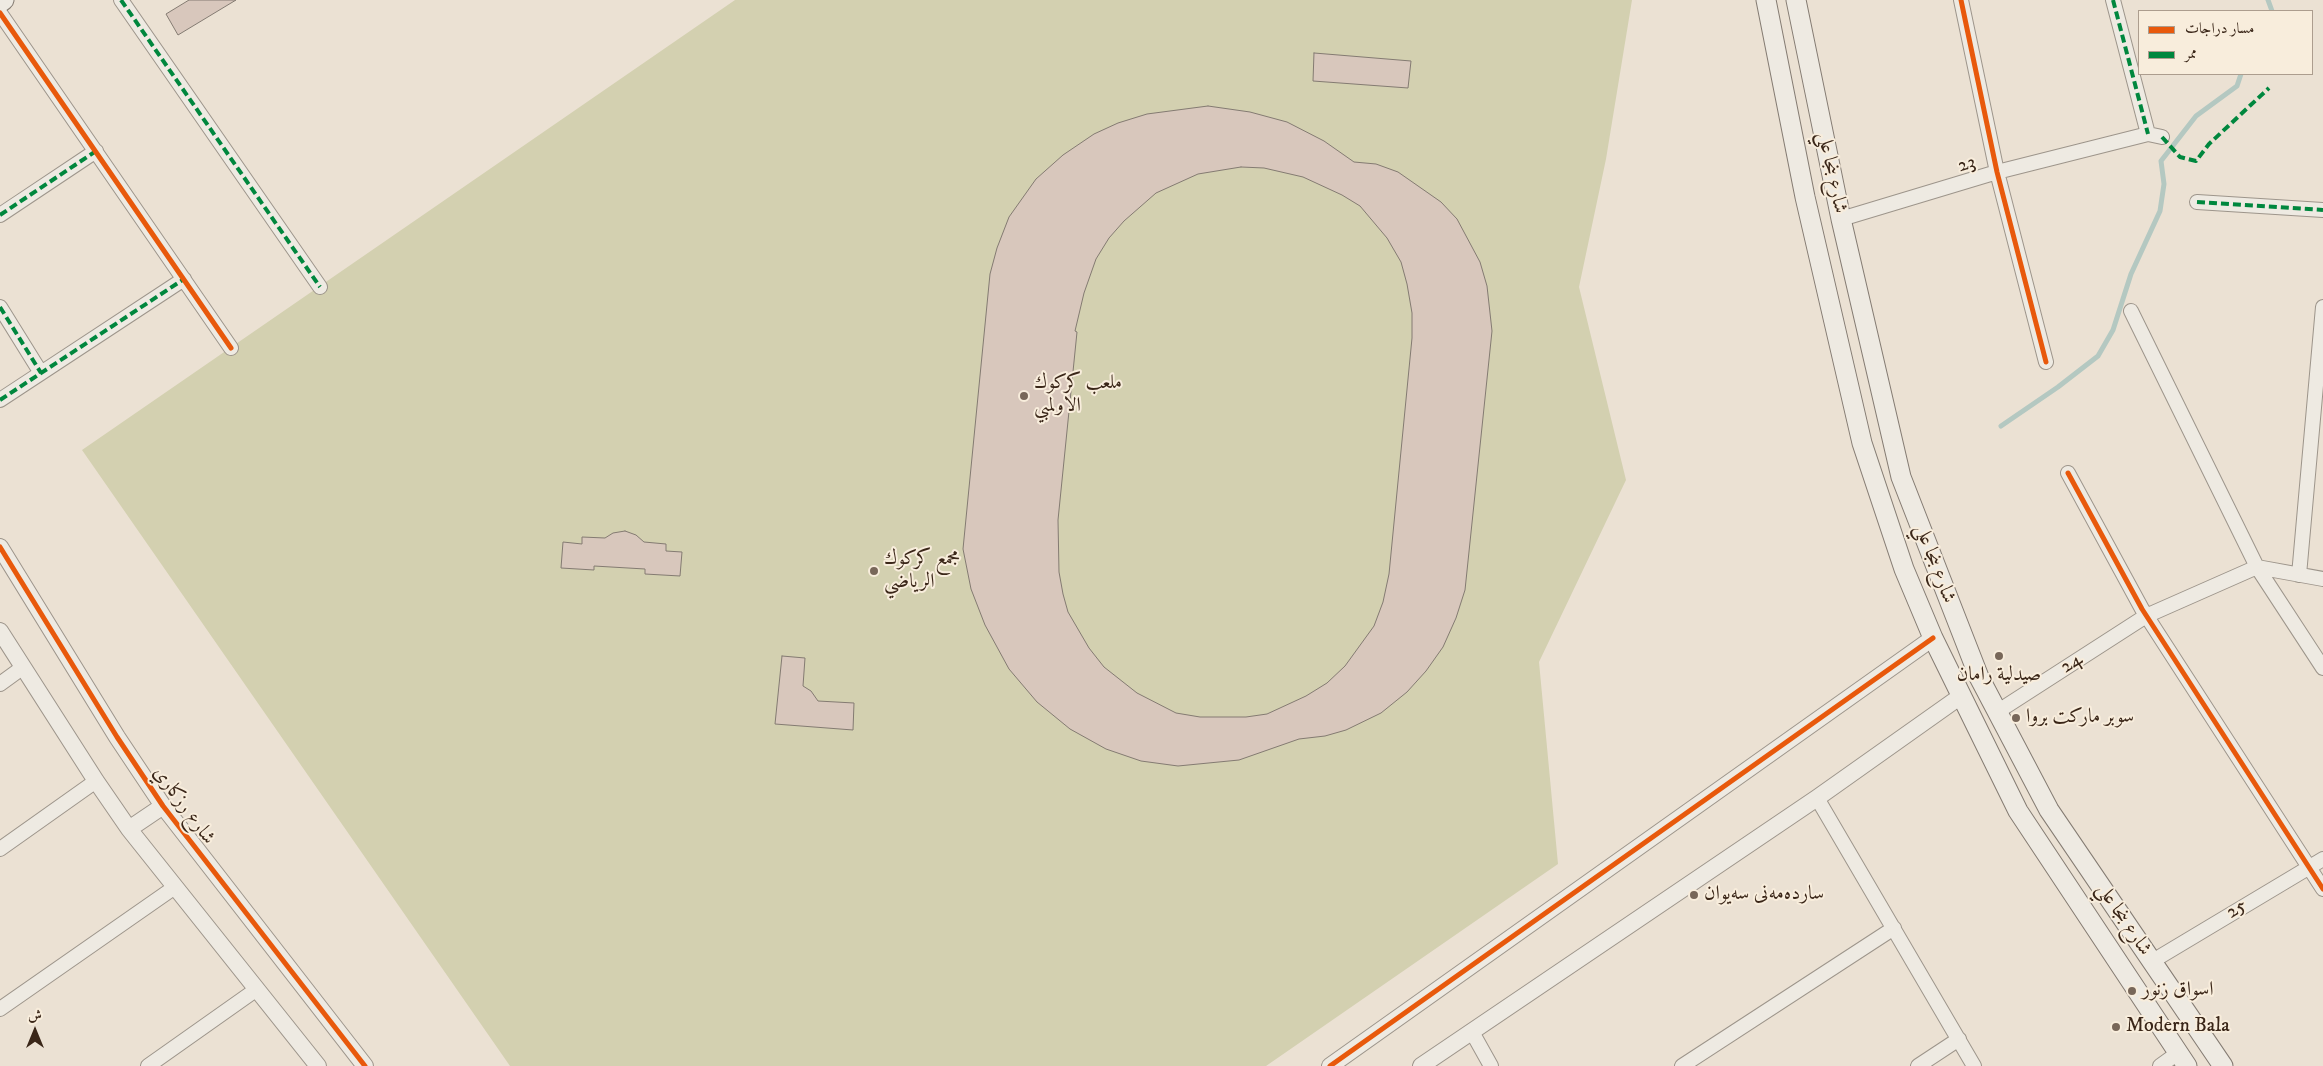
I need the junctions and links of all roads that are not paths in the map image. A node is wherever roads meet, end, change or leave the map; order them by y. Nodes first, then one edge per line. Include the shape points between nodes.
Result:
1 (4, 0) edge
2 (121, 0) edge
3 (1766, 0) edge
4 (1796, 0) edge
5 (1961, 0) edge
6 (2113, 0) edge
7 (0, 3) edge
8 (0, 13) edge
9 (2148, 134) junction
10 (2162, 137) dead end
11 (96, 152) junction
12 (1997, 172) junction
13 (2197, 202) dead end
14 (2323, 210) edge
15 (0, 215) edge
16 (1841, 219) junction
17 (184, 279) junction
18 (320, 287) dead end
19 (1861, 301) junction
20 (0, 306) edge
21 (2323, 307) edge
22 (1830, 309) junction
23 (2131, 311) dead end
24 (2321, 346) edge
25 (232, 348) dead end
26 (2046, 362) dead end
27 (41, 372) junction
28 (0, 400) edge
29 (2068, 473) dead end
30 (0, 547) edge
31 (2256, 567) junction
32 (2299, 575) junction
33 (2323, 579) edge
34 (2146, 616) junction
35 (0, 631) edge
36 (1933, 638) junction
37 (22, 668) junction
38 (2323, 668) edge
39 (0, 684) edge
40 (1961, 696) junction
41 (1997, 712) junction
42 (96, 781) junction
43 (1817, 798) junction
44 (163, 806) junction
45 (129, 828) junction
46 (0, 849) edge
47 (2323, 859) edge
48 (2308, 867) junction
49 (175, 887) junction
50 (2323, 889) edge
51 (1894, 928) junction
52 (2151, 962) junction
53 (257, 990) junction
54 (0, 1009) edge
55 (1472, 1032) junction
56 (1959, 1039) junction
57 (2183, 1060) edge
58 (148, 1066) edge
59 (318, 1066) edge
60 (366, 1066) edge
61 (1330, 1066) edge
62 (1422, 1066) edge
63 (1491, 1066) edge
64 (1682, 1066) edge
65 (1918, 1066) edge
66 (1974, 1066) edge
67 (2160, 1066) edge
68 (2223, 1066) edge

1 - 7 main road
2 - 18 street
3 - 22 main road, شارع بنجا علي
4 - 16 main road, شارع بنجا علي
5 - 12 street
6 - 9 street
8 - 11 street
9 - 10 street, 23
9 - 12 street, 23
11 - 15 street
11 - 17 street
12 - 16 street, 23
12 - 26 street
13 - 14 street
16 - 19 main road, شارع بنجا علي
17 - 25 street
17 - 27 street
19 - 22 main road
19 - 41 main road, شارع بنجا علي via 1901,477 1979,677
20 - 27 street
21 - 24 street
22 - 36 main road, شارع بنجا علي via 1862,443 1904,569
23 - 31 street
24 - 32 street
27 - 28 street
29 - 34 street
30 - 44 street, شارع رزكاري
31 - 32 street
31 - 34 street, 24
31 - 38 street
32 - 33 street
34 - 41 street, 24
34 - 48 street
35 - 37 street
36 - 40 main road, شارع بنجا علي
36 - 61 street
37 - 39 street
37 - 42 street
40 - 43 street
40 - 57 main road, شارع بنجا علي via 2018,811
41 - 52 main road, شارع بنجا علي via 2049,810
42 - 45 street
42 - 46 street
43 - 51 street
43 - 55 street
44 - 45 street
44 - 60 street, شارع رزكاري
45 - 49 street
47 - 48 street, 25
48 - 50 street
48 - 52 street, 25
49 - 53 street
49 - 54 street
51 - 56 street
51 - 64 street
52 - 68 main road, شارع بنجا علي
53 - 58 street
53 - 59 street
55 - 62 street
55 - 63 street
56 - 65 street
56 - 66 street
57 - 67 street

